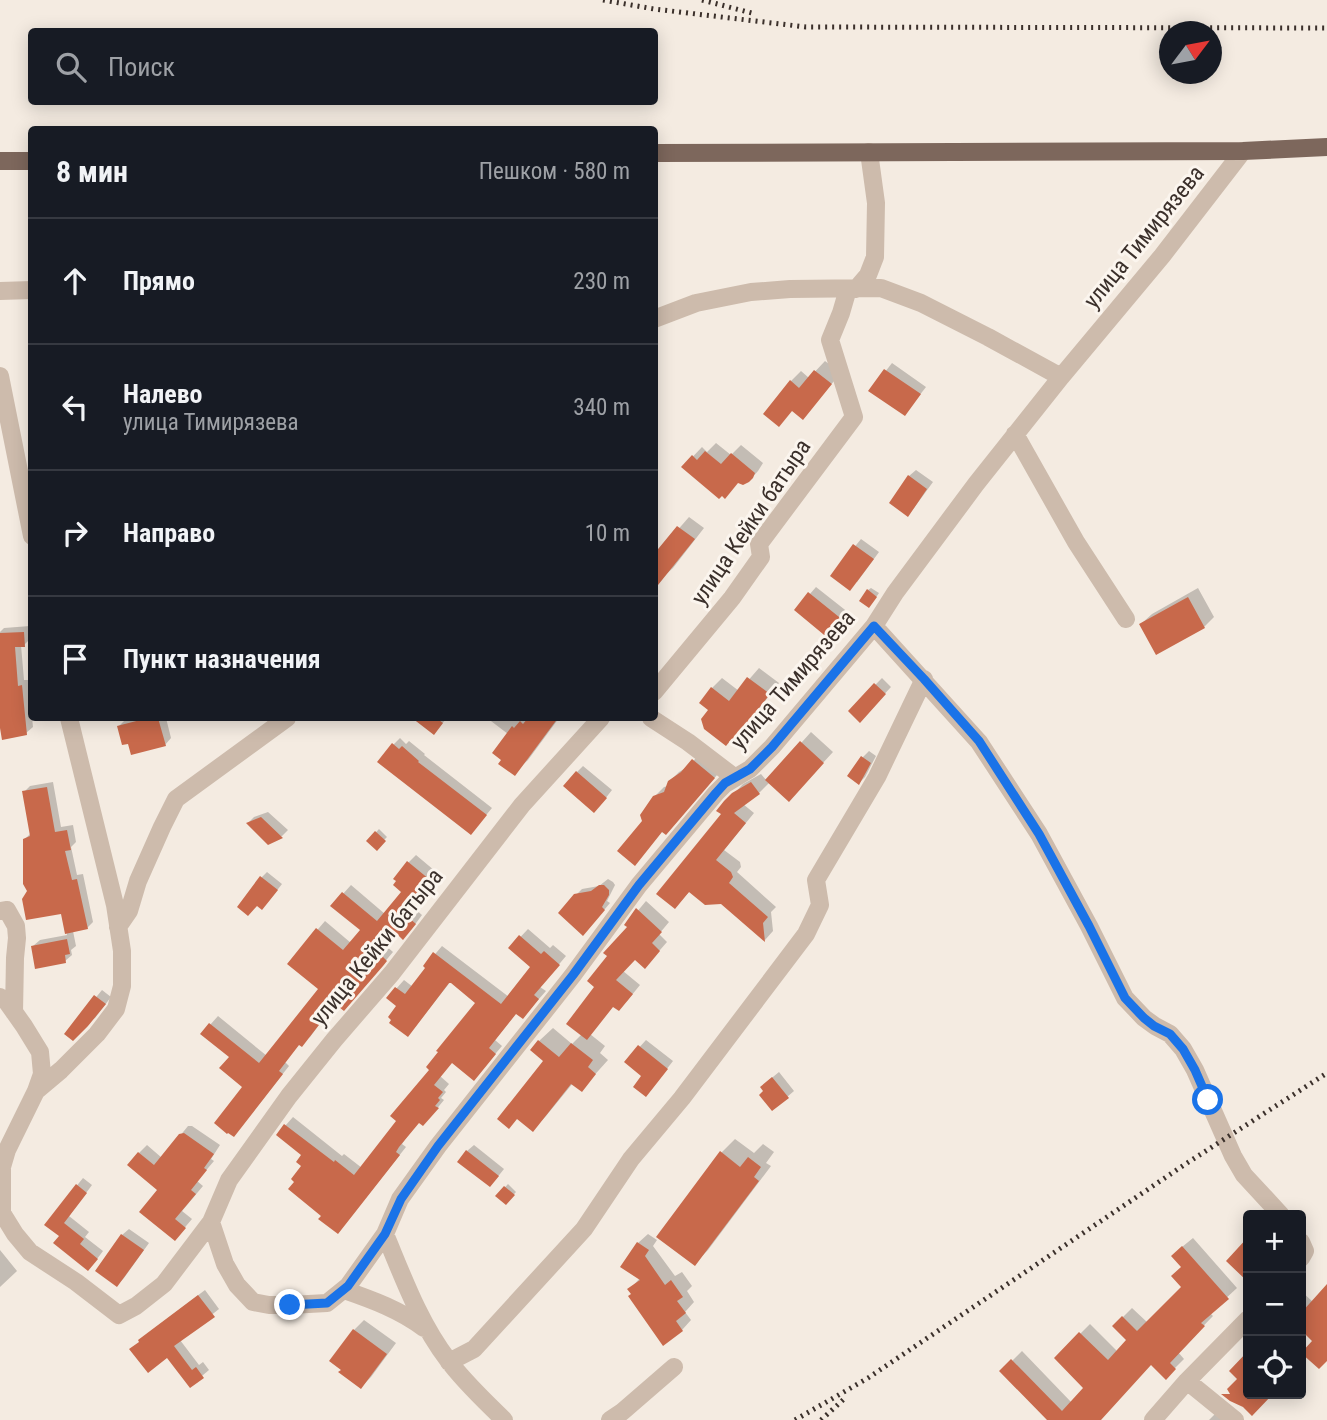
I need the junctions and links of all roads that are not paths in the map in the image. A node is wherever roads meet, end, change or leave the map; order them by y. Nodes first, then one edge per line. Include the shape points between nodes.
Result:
1 (1327, 148) edge
2 (1243, 151) junction
3 (869, 152) junction
4 (658, 153) edge
5 (0, 161) edge
6 (28, 161) edge
7 (852, 289) junction
8 (0, 290) edge
9 (28, 290) edge
10 (658, 317) edge
11 (0, 376) edge
12 (1061, 377) junction
13 (1015, 435) junction
14 (28, 516) edge
15 (1126, 619) dead end
16 (874, 626) junction
17 (924, 679) junction
18 (658, 687) edge
19 (70, 721) edge
20 (283, 721) edge
21 (598, 721) edge
22 (657, 721) edge
23 (734, 777) junction
24 (0, 911) edge
25 (118, 927) junction
26 (0, 997) edge
27 (14, 1012) junction
28 (36, 1091) junction
29 (1276, 1210) edge
30 (1, 1212) edge
31 (211, 1222) junction
32 (385, 1234) junction
33 (344, 1290) junction
34 (1243, 1324) edge
35 (430, 1333) junction
36 (449, 1362) junction
37 (674, 1367) dead end
38 (1187, 1381) junction
39 (504, 1420) edge
40 (610, 1420) edge
41 (1153, 1420) edge
42 (1235, 1420) edge

1 - 2 main road
2 - 3 main road
2 - 12 street, улица Тимирязева
3 - 4 main road
3 - 7 street via 876,202 875,257 868,275
5 - 6 main road
7 - 10 street via 751,292 696,303
7 - 12 street via 881,288 921,303
7 - 18 street, улица Кейки батыра via 830,340 854,417 759,544 761,556 732,598
8 - 9 street
11 - 14 street
12 - 13 street, улица Тимирязева
13 - 15 street
13 - 16 street, улица Тимирязева
16 - 17 street
16 - 23 street, улица Тимирязева via 772,747 750,769
17 - 29 street via 979,741 1039,834 1125,998 1183,1049 1244,1175
17 - 36 street via 877,777 816,880 820,905 806,934 631,1159 584,1229 474,1349
19 - 25 street
20 - 25 street via 177,800
21 - 31 street, улица Кейки батыра via 522,805 392,973 289,1096 229,1180
22 - 23 street
23 - 32 street, улица Тимирязева via 639,885 438,1146 401,1199
24 - 27 street via 7,910 16,926
25 - 28 street via 122,986 116,1009 97,1034
26 - 27 street
27 - 28 street via 40,1052 42,1074
28 - 30 street via 2,1167
30 - 31 street, улица Кейки батыра via 30,1252 119,1315 164,1284
31 - 33 street, улица Тимирязева via 225,1264 253,1302 327,1303
32 - 33 street, улица Тимирязева
32 - 35 street
33 - 35 street via 408,1316
34 - 38 street
35 - 36 street
36 - 39 street
37 - 40 street
38 - 41 street
38 - 42 street

